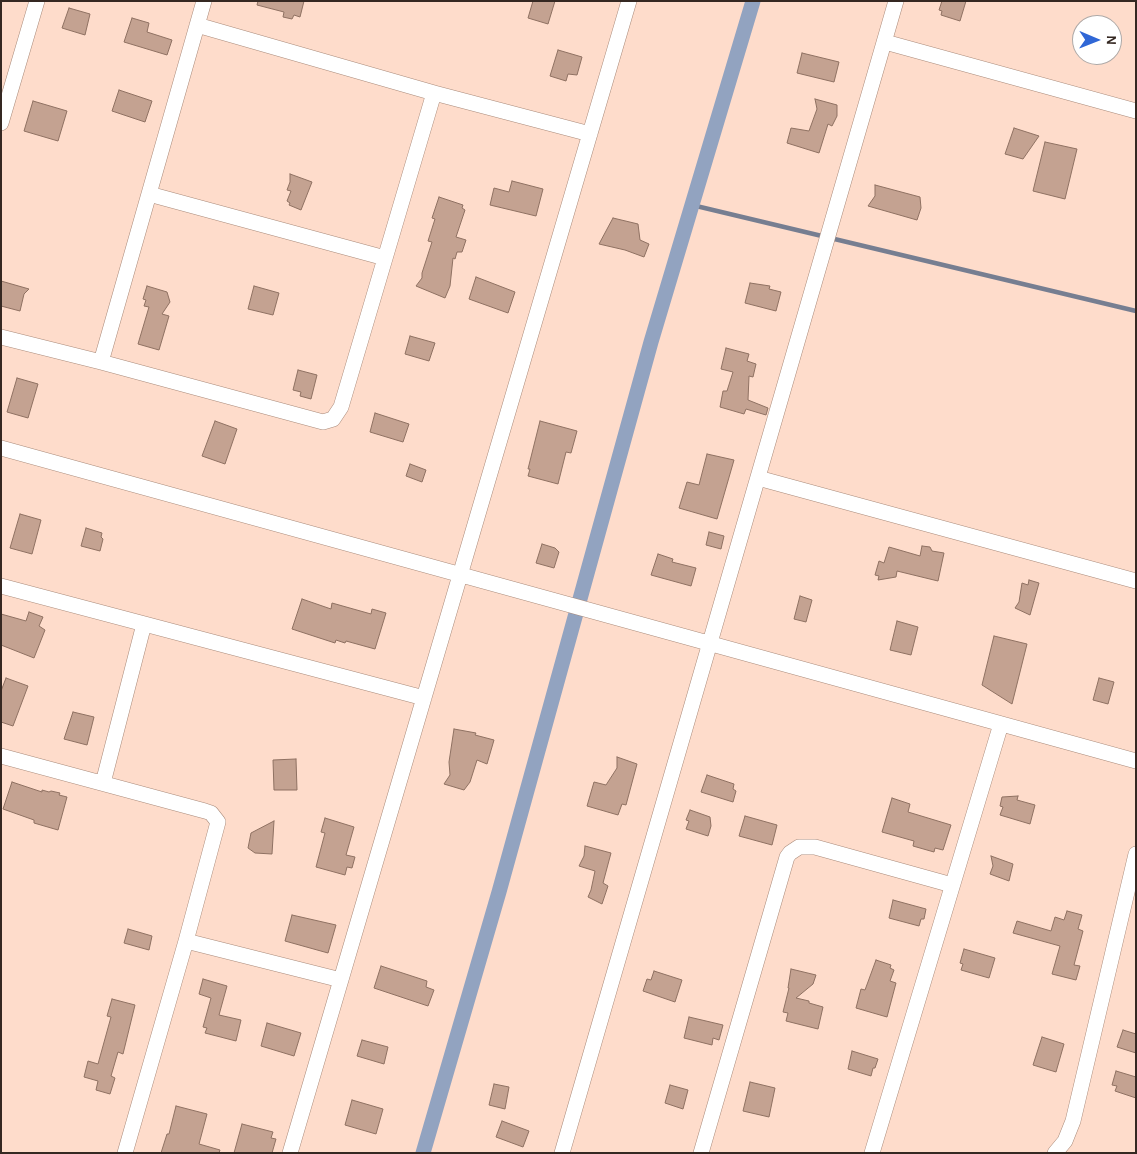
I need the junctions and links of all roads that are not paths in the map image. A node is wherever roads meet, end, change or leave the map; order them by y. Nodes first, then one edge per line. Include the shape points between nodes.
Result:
1 (37, 1) edge
2 (204, 1) edge
3 (629, 1) edge
4 (896, 1) edge
5 (197, 25) junction
6 (885, 42) junction
7 (434, 92) junction
8 (1136, 111) edge
9 (1, 123) edge
10 (590, 134) junction
11 (149, 194) junction
12 (385, 258) junction
13 (1, 336) edge
14 (101, 362) junction
15 (1, 448) edge
16 (758, 478) junction
17 (460, 574) junction
18 (1136, 581) edge
19 (1, 586) edge
20 (144, 624) junction
21 (710, 642) junction
22 (424, 698) junction
23 (1001, 724) junction
24 (1, 756) edge
25 (1136, 761) edge
26 (103, 784) junction
27 (1136, 854) edge
28 (952, 885) junction
29 (186, 941) junction
30 (341, 980) junction
31 (125, 1153) edge
32 (290, 1153) edge
33 (562, 1153) edge
34 (701, 1153) edge
35 (872, 1153) edge
36 (1055, 1153) edge

1 - 9 street
2 - 5 street
3 - 10 street
4 - 6 street
5 - 7 street
5 - 11 street
6 - 8 street
6 - 16 street
7 - 10 street
7 - 12 street
10 - 17 street
11 - 12 street
11 - 14 street
12 - 14 street via 341,407 333,419 323,422
13 - 14 street
15 - 17 street
16 - 18 street
16 - 21 street
17 - 21 street
17 - 22 street
19 - 20 street
20 - 22 street
20 - 26 street
21 - 23 street
21 - 33 street
22 - 30 street
23 - 25 street
23 - 28 street
24 - 26 street
26 - 29 street via 211,813 218,822
27 - 36 street via 1073,1121 1065,1141
28 - 34 street via 815,847 793,850 787,858
28 - 35 street
29 - 30 street
29 - 31 street
30 - 32 street

